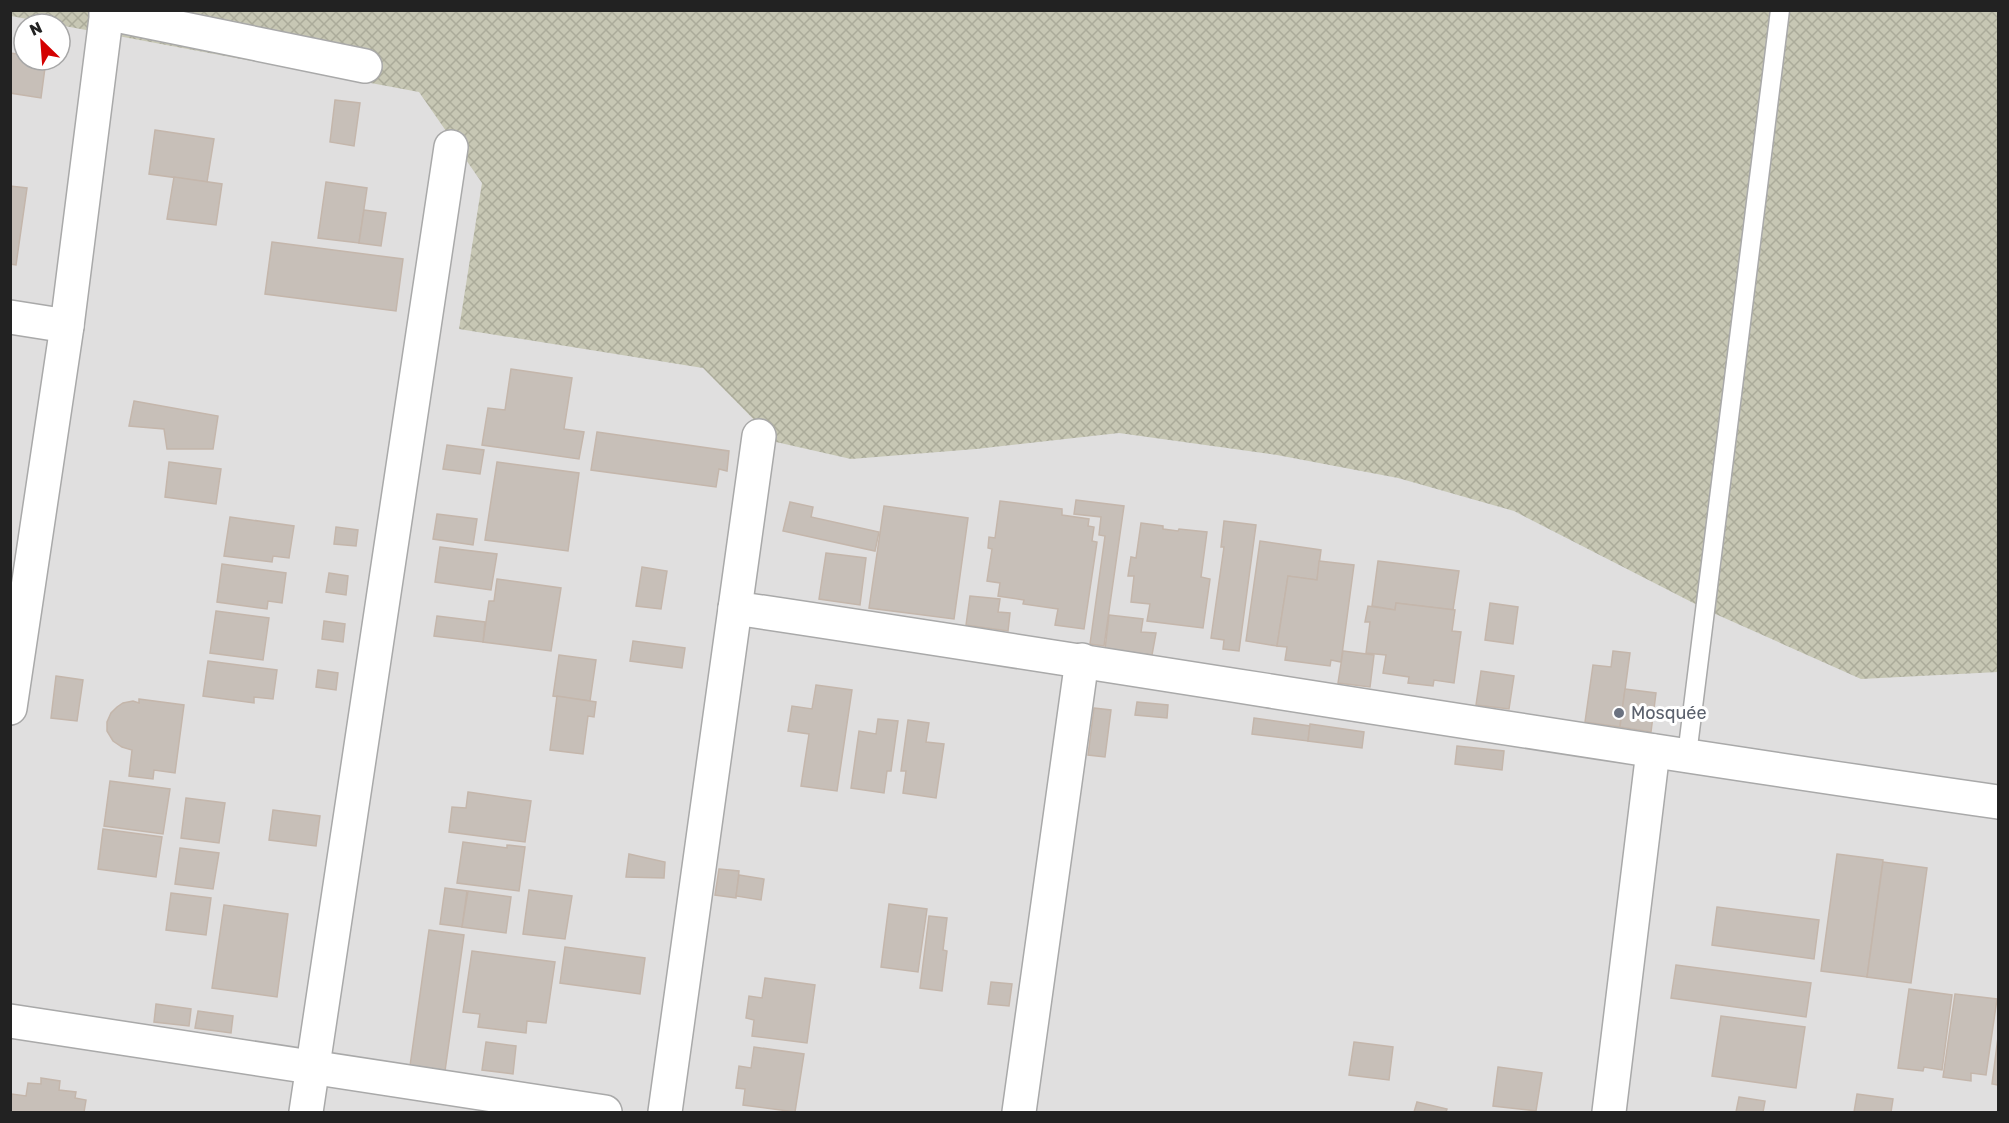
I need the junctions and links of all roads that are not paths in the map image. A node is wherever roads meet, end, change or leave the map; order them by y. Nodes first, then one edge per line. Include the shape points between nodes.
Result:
1 (1780, 10) edge
2 (107, 12) edge
3 (365, 66) dead end
4 (451, 147) dead end
5 (10, 317) edge
6 (67, 326) junction
7 (759, 436) dead end
8 (735, 608) junction
9 (1082, 660) junction
10 (14, 666) edge
11 (10, 708) edge
12 (1653, 751) junction
13 (1687, 756) junction
14 (1998, 802) edge
15 (10, 1021) edge
16 (312, 1067) junction
17 (306, 1113) edge
18 (605, 1113) edge
19 (665, 1113) edge
20 (1019, 1113) edge
21 (1609, 1113) edge

1 - 13 lane
2 - 3 street
2 - 6 street
4 - 16 street
5 - 6 street
6 - 10 street
7 - 8 street
8 - 9 street
8 - 19 street
9 - 12 street
9 - 20 street
10 - 11 street
12 - 13 street
12 - 21 street
13 - 14 street
15 - 16 street
16 - 17 street
16 - 18 street

